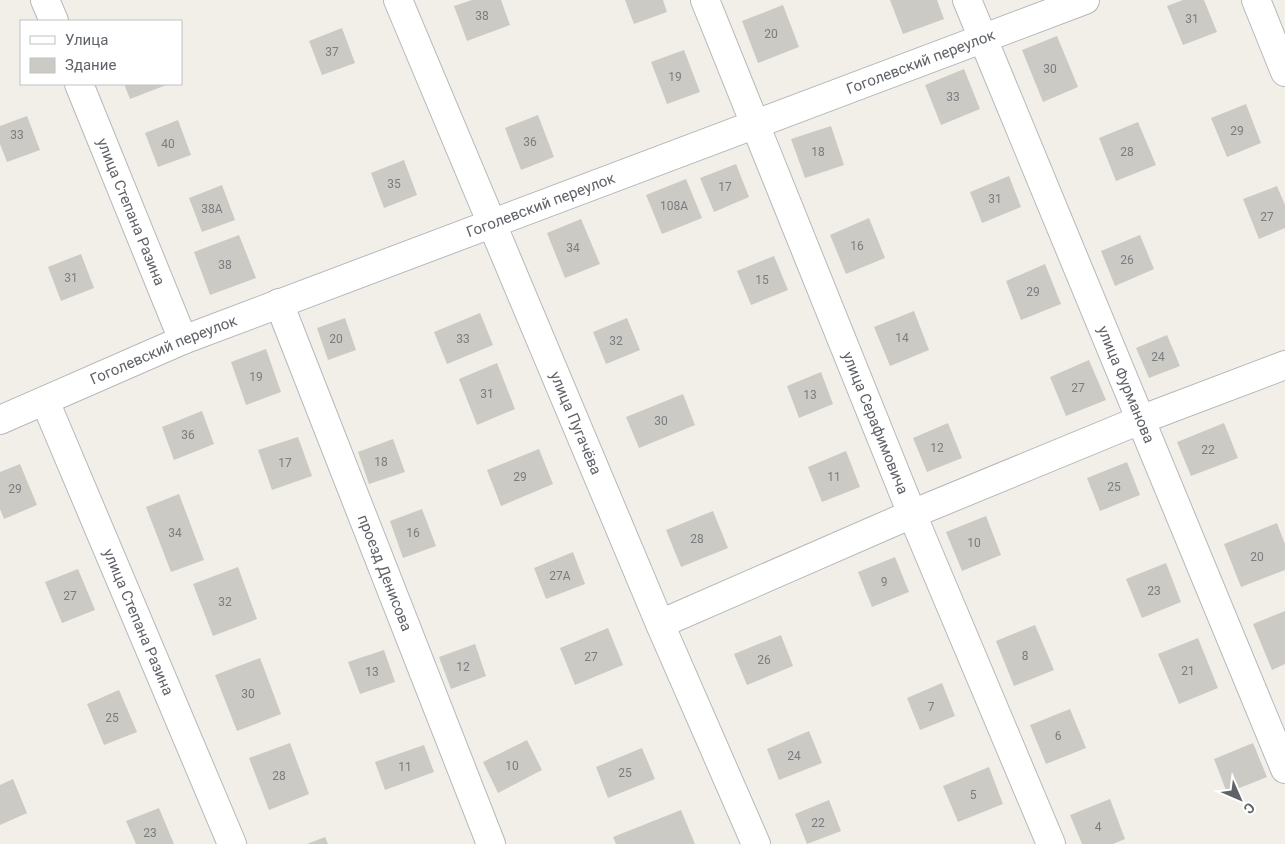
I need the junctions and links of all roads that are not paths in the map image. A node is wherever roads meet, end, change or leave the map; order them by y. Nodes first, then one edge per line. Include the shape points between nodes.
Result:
1 (45, 0) edge
2 (398, 0) edge
3 (705, 0) edge
4 (967, 0) edge
5 (1086, 0) edge
6 (1256, 0) edge
7 (54, 20) edge
8 (983, 39) junction
9 (1285, 72) edge
10 (79, 85) edge
11 (756, 125) junction
12 (491, 224) junction
13 (279, 303) junction
14 (183, 340) junction
15 (1285, 365) edge
16 (45, 401) junction
17 (0, 420) edge
18 (1140, 420) junction
19 (912, 514) junction
20 (660, 624) junction
21 (1285, 769) edge
22 (232, 844) edge
23 (491, 844) edge
24 (756, 844) edge
25 (1051, 844) edge

1 - 7 street
2 - 12 street, улица Пугачёва
3 - 11 street, улица Серафимовича
4 - 8 street, улица Фурманова
5 - 8 street, Гоголевский переулок
6 - 9 street
8 - 11 street, Гоголевский переулок
8 - 18 street, улица Фурманова
10 - 14 street, улица Степана Разина
11 - 12 street, Гоголевский переулок
11 - 19 street, улица Серафимовича
12 - 13 street, Гоголевский переулок
12 - 20 street, улица Пугачёва
13 - 14 street, Гоголевский переулок
13 - 23 street, проезд Денисова
14 - 16 street, Гоголевский переулок
15 - 18 street
16 - 17 street, Гоголевский переулок
16 - 22 street, улица Степана Разина
18 - 19 street
18 - 21 street, улица Фурманова
19 - 20 street
19 - 25 street, улица Серафимовича
20 - 24 street, улица Пугачёва

